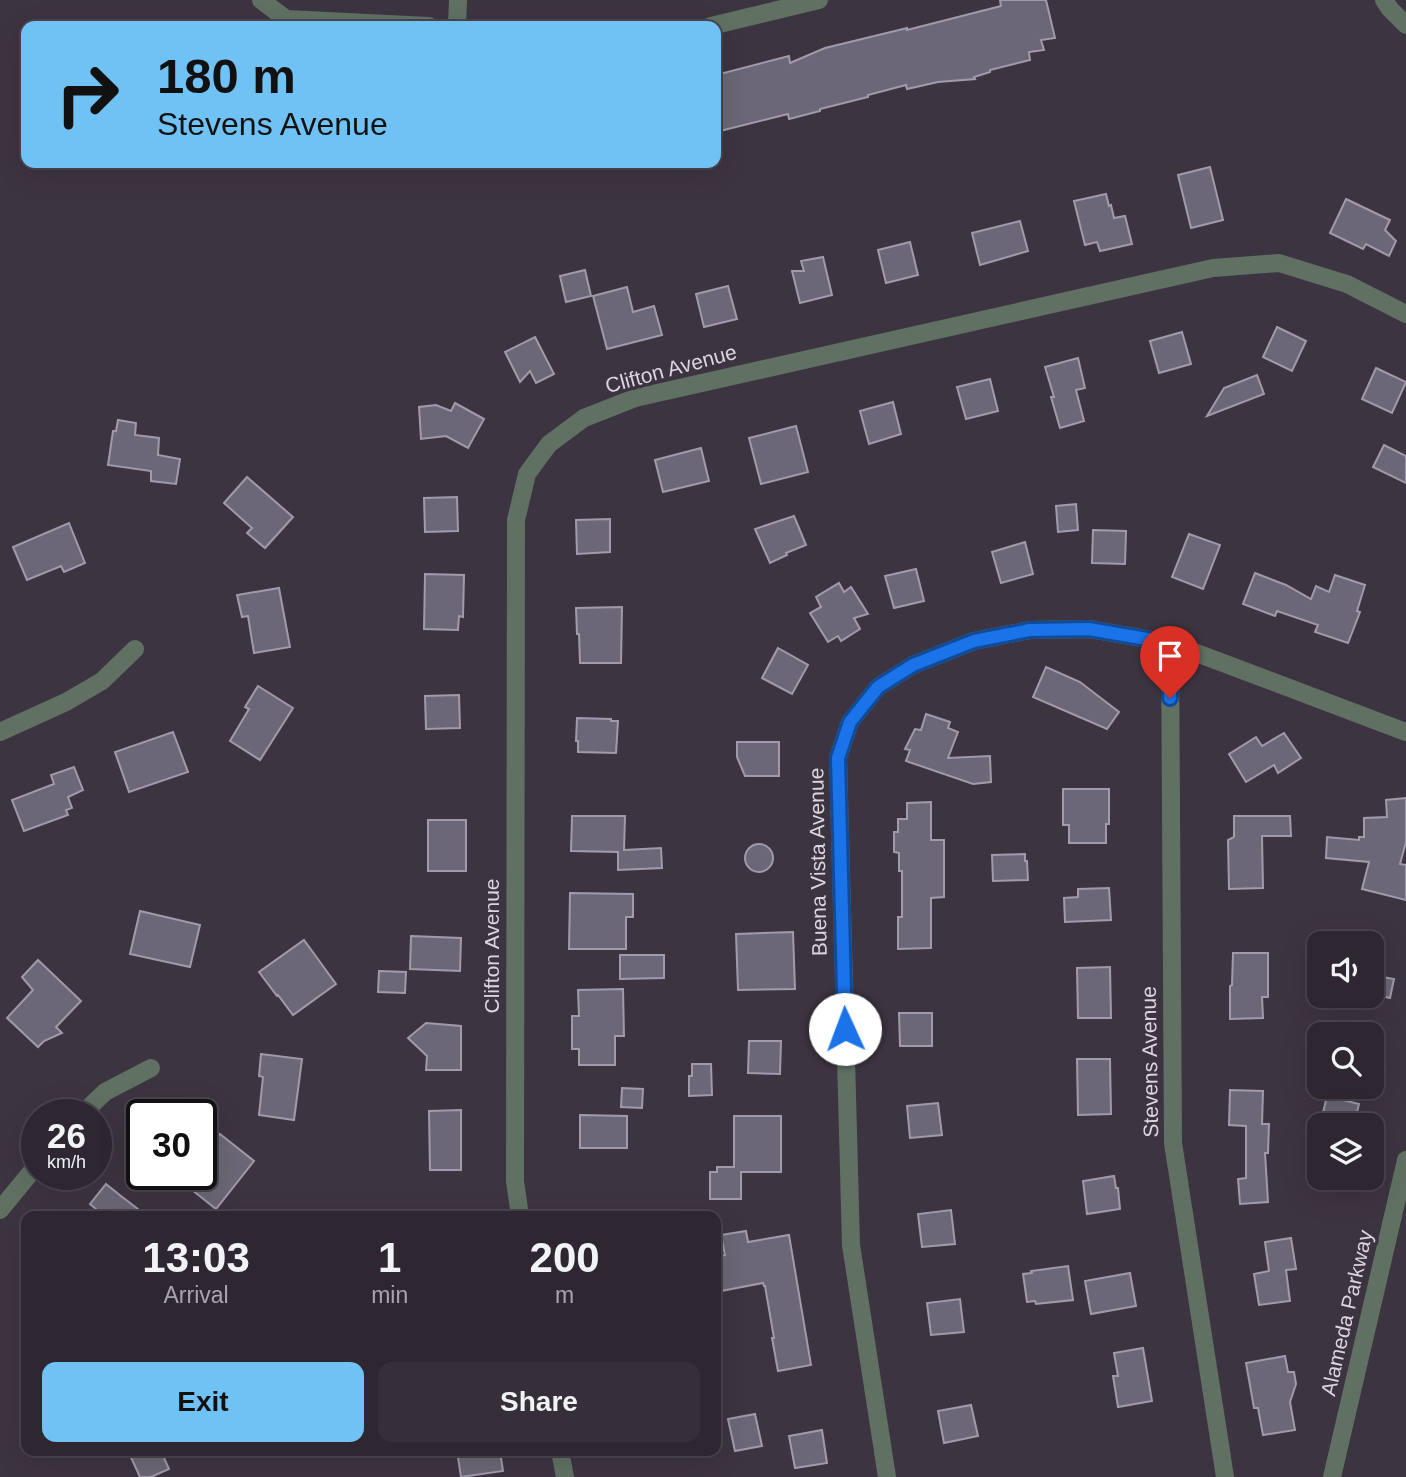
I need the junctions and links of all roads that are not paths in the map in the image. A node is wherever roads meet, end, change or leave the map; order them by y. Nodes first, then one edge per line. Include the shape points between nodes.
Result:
1 (261, 0) edge
2 (458, 0) edge
3 (819, 0) edge
4 (1384, 0) edge
5 (327, 21) edge
6 (457, 21) edge
7 (721, 24) edge
8 (1406, 25) edge
9 (1406, 314) edge
10 (1170, 643) junction
11 (135, 649) dead end
12 (0, 732) edge
13 (1406, 732) edge
14 (151, 1068) dead end
15 (98, 1099) edge
16 (1406, 1160) edge
17 (21, 1184) edge
18 (0, 1210) edge
19 (519, 1211) edge
20 (561, 1456) edge
21 (565, 1477) edge
22 (887, 1477) edge
23 (1225, 1477) edge
24 (1332, 1477) edge

1 - 5 street via 286,19
2 - 6 street
3 - 7 street
4 - 8 street
9 - 19 street, Clifton Avenue via 1347,284 1279,263 1213,268 635,398 584,418 549,444 527,474 516,520 515,1181
10 - 13 street, Buena Vista Avenue
10 - 22 street, Buena Vista Avenue via 1089,629 1030,630 974,641 913,665 878,687 850,722 838,758 851,1245
10 - 23 street, Stevens Avenue via 1173,1143
11 - 12 street via 102,681
14 - 15 street
16 - 24 street, Alameda Parkway
17 - 18 street
20 - 21 street

